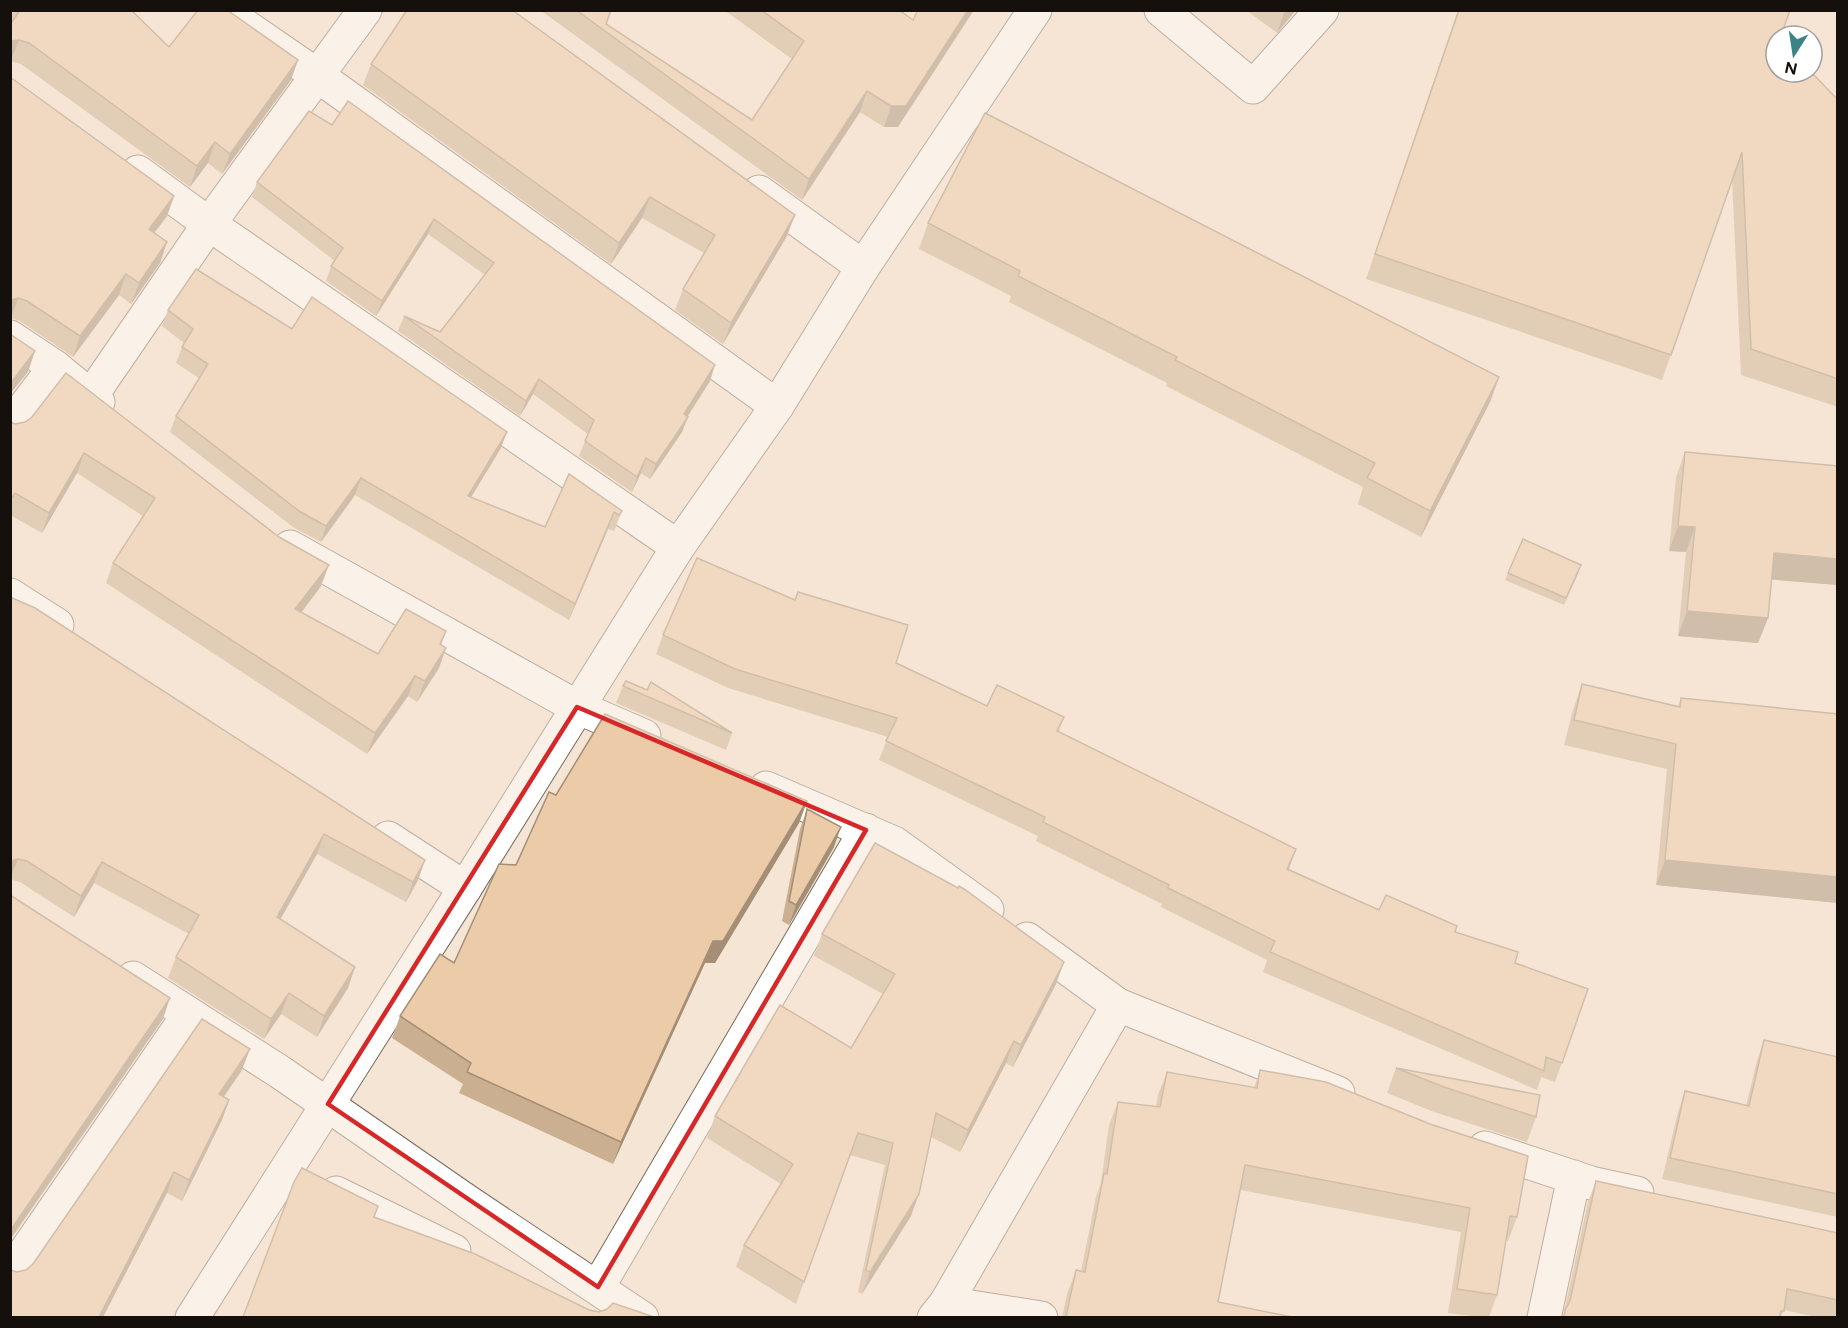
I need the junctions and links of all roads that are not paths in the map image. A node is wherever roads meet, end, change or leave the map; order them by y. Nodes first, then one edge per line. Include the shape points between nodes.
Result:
1 (222, 10) edge
2 (365, 10) edge
3 (1035, 10) edge
4 (1161, 10) edge
5 (1322, 10) edge
6 (318, 76) junction
7 (114, 155) edge
8 (738, 177) edge
9 (209, 224) junction
10 (863, 267) junction
11 (10, 337) edge
12 (55, 367) junction
13 (91, 396) junction
14 (777, 406) junction
15 (118, 417) edge
16 (10, 426) edge
17 (264, 529) edge
18 (678, 547) junction
19 (10, 595) edge
20 (80, 639) edge
21 (578, 707) junction
22 (674, 748) edge
23 (738, 776) edge
24 (366, 824) edge
25 (866, 830) junction
26 (465, 888) junction
27 (110, 963) edge
28 (1118, 1005) junction
29 (189, 1014) junction
30 (328, 1104) junction
31 (1364, 1104) edge
32 (1462, 1141) edge
33 (286, 1169) junction
34 (1574, 1177) junction
35 (1670, 1200) edge
36 (484, 1266) edge
37 (10, 1274) edge
38 (598, 1287) junction
39 (940, 1310) edge
40 (192, 1317) edge
41 (642, 1317) edge
42 (1041, 1317) edge
43 (1544, 1317) edge

1 - 6 street
2 - 6 street
3 - 10 street
4 - 5 street via 1253,87
6 - 9 street
6 - 14 street
7 - 9 street
8 - 10 street
9 - 13 street
9 - 18 street
10 - 14 street
11 - 12 street
12 - 13 street
12 - 16 street
13 - 15 street
14 - 18 street
17 - 21 street via 282,543
18 - 21 street
19 - 20 street
21 - 22 street
21 - 26 street
23 - 25 street
24 - 26 street
25 - 28 street via 894,843
25 - 38 street
26 - 30 street
27 - 29 street
28 - 31 street
28 - 39 street
29 - 30 street
29 - 37 street
30 - 33 street
30 - 38 street
32 - 34 street
33 - 36 street
33 - 40 street
34 - 35 street
34 - 43 street
38 - 41 street
39 - 42 street

